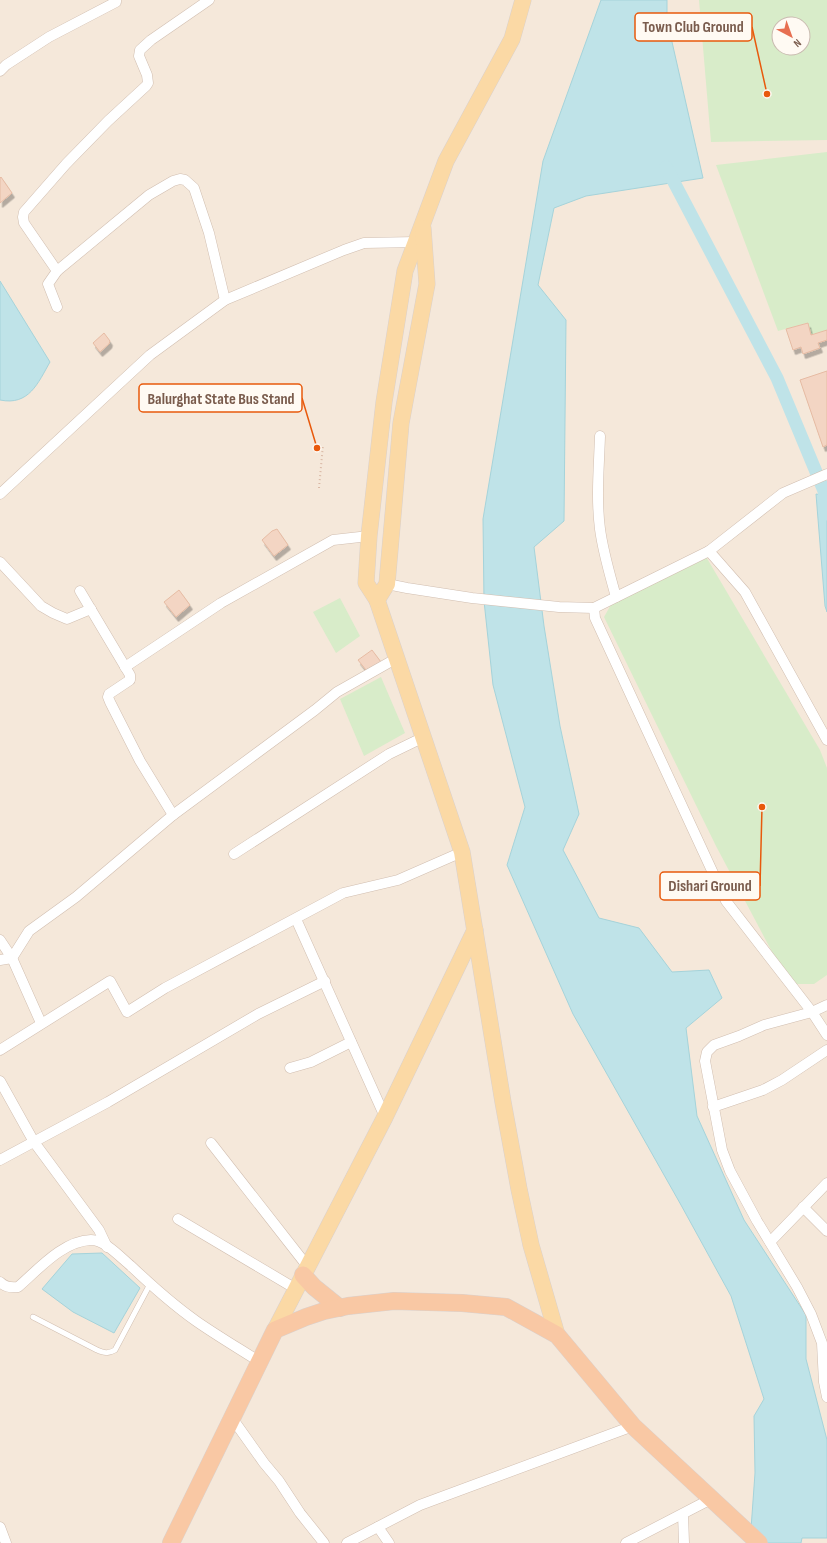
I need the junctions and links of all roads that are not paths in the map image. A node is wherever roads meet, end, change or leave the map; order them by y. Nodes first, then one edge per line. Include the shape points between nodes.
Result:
1 (116, 0) edge
2 (209, 0) edge
3 (523, 0) edge
4 (0, 72) edge
5 (423, 222) junction
6 (416, 242) junction
7 (57, 271) junction
8 (224, 300) junction
9 (57, 307) dead end
10 (600, 436) dead end
11 (827, 474) edge
12 (0, 494) edge
13 (369, 536) junction
14 (709, 551) junction
15 (0, 562) edge
16 (387, 584) junction
17 (80, 591) dead end
18 (616, 597) junction
19 (376, 600) junction
20 (594, 608) junction
21 (91, 609) junction
22 (396, 658) junction
23 (125, 667) junction
24 (424, 737) junction
25 (827, 740) edge
26 (173, 815) junction
27 (462, 852) junction
28 (234, 854) dead end
29 (296, 919) junction
30 (475, 930) junction
31 (0, 940) edge
32 (12, 958) junction
33 (0, 960) edge
34 (324, 981) junction
35 (827, 1004) edge
36 (812, 1012) junction
37 (41, 1023) junction
38 (827, 1035) edge
39 (351, 1042) junction
40 (0, 1050) edge
41 (827, 1050) edge
42 (290, 1068) dead end
43 (0, 1081) edge
44 (713, 1107) junction
45 (385, 1117) junction
46 (34, 1142) junction
47 (211, 1143) dead end
48 (0, 1160) edge
49 (827, 1183) edge
50 (803, 1208) junction
51 (178, 1219) dead end
52 (827, 1231) edge
53 (770, 1242) junction
54 (108, 1247) junction
55 (302, 1277) junction
56 (0, 1282) edge
57 (150, 1284) junction
58 (340, 1308) junction
59 (33, 1317) dead end
60 (275, 1330) junction
61 (557, 1335) junction
62 (824, 1342) edge
63 (260, 1362) junction
64 (827, 1397) edge
65 (232, 1418) junction
66 (633, 1426) junction
67 (711, 1499) junction
68 (683, 1514) junction
69 (378, 1526) junction
70 (0, 1527) edge
71 (6, 1543) edge
72 (171, 1543) edge
73 (324, 1543) edge
74 (347, 1543) edge
75 (389, 1543) edge
76 (626, 1543) edge
77 (684, 1543) edge
78 (759, 1543) edge

1 - 4 street via 48,37 6,65
2 - 7 street via 143,46 138,52 147,75 146,86 66,164 24,212 24,223
3 - 5 main road via 512,38 446,161
5 - 6 main road
5 - 16 main road via 427,284 401,423
6 - 8 street via 364,243
6 - 13 main road via 402,286 384,402
7 - 8 street via 149,195 180,179 194,188
7 - 9 street via 48,284
8 - 12 street via 150,355
10 - 18 street via 598,510 604,552
11 - 14 street via 783,493
13 - 19 main road via 366,583
13 - 23 street via 333,540 221,603
14 - 18 street
14 - 25 street via 745,592
15 - 21 street via 41,606 53,613 67,618
16 - 19 main road
16 - 20 street via 472,598
17 - 21 street
18 - 20 street
19 - 22 main road
20 - 36 street via 596,618 726,901
21 - 23 street
22 - 24 main road
22 - 26 street via 337,692
23 - 26 street via 130,680 108,697 125,734
24 - 27 main road
24 - 28 street via 388,754
26 - 32 street via 76,897 29,931
27 - 29 street via 398,880 342,893
27 - 30 main road
29 - 34 street
29 - 37 street via 165,988 127,1012 110,982
30 - 45 main road
30 - 61 main road via 519,1189 531,1245
31 - 32 street
32 - 33 street
32 - 37 street
34 - 39 street
34 - 46 street via 258,1014
35 - 36 street
36 - 38 street
36 - 44 street via 764,1025 714,1045 707,1052 705,1061
37 - 40 street
39 - 42 street via 311,1062
39 - 45 street
41 - 44 street via 782,1080
43 - 46 street
44 - 53 street via 722,1150 730,1171
45 - 55 main road
46 - 48 street
46 - 54 street
47 - 55 street
49 - 50 street
50 - 52 street
50 - 53 street
51 - 55 street
53 - 62 street via 797,1287
54 - 56 street via 92,1240 84,1241 52,1256 18,1287 4,1286
54 - 57 street
55 - 58 highway
55 - 60 main road
57 - 59 lane via 115,1350 110,1353 97,1350
57 - 63 street via 196,1321
58 - 60 highway via 306,1317
58 - 61 highway via 394,1301 506,1307
60 - 63 highway
61 - 66 highway
62 - 64 street via 824,1382
63 - 65 highway
65 - 72 highway
65 - 73 street
66 - 67 highway
66 - 69 street via 420,1504
67 - 68 street
67 - 78 highway
68 - 76 street
68 - 77 street
69 - 74 street
69 - 75 street
70 - 71 street

